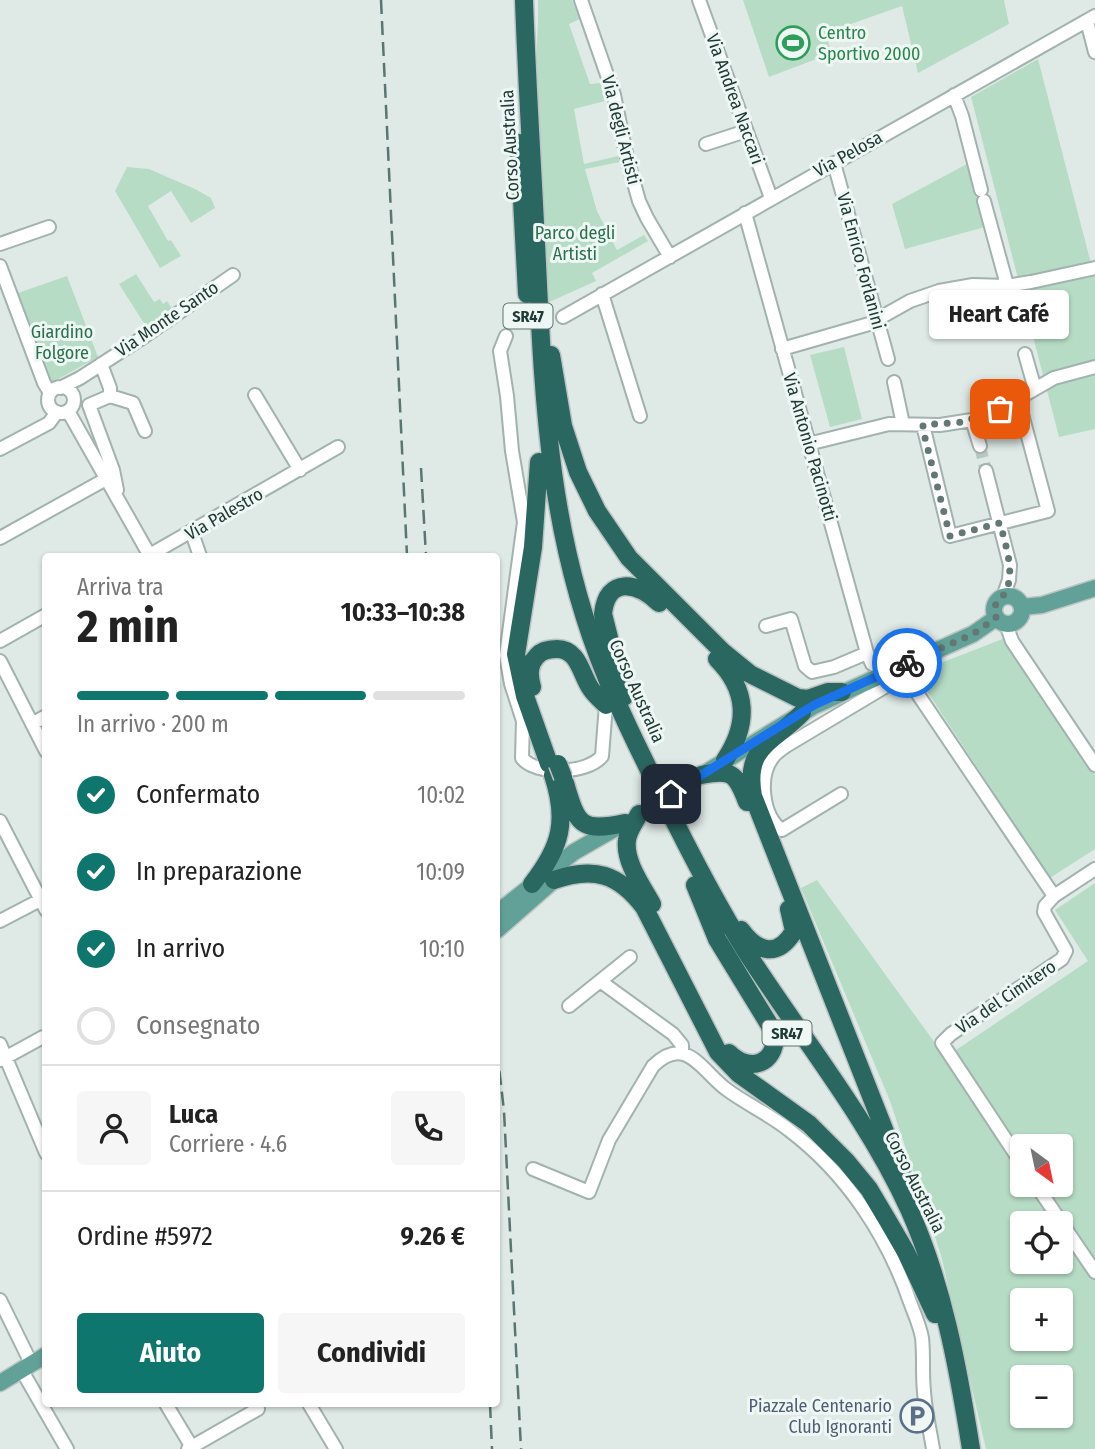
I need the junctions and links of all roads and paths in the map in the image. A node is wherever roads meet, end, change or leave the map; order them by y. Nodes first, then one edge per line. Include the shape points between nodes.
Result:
1 (514, 0) edge
2 (524, 0) edge
3 (581, 0) edge
4 (699, 0) edge
5 (1091, 18) edge
6 (1095, 52) edge
7 (954, 95) junction
8 (746, 131) junction
9 (706, 144) dead end
10 (834, 163) junction
11 (771, 198) junction
12 (744, 213) junction
13 (48, 227) dead end
14 (0, 244) edge
15 (670, 257) junction
16 (0, 266) edge
17 (1095, 268) edge
18 (233, 275) dead end
19 (538, 281) junction
20 (1006, 286) junction
21 (602, 294) junction
22 (5, 301) edge
23 (563, 317) dead end
24 (877, 320) junction
25 (1019, 329) dead end
26 (506, 336) dead end
27 (782, 349) junction
28 (1025, 354) dead end
29 (888, 359) dead end
30 (101, 364) junction
31 (1095, 367) edge
32 (80, 378) junction
33 (894, 382) dead end
34 (1035, 388) junction
35 (55, 390) junction
36 (72, 395) junction
37 (256, 395) dead end
38 (110, 396) junction
39 (1018, 399) junction
40 (62, 412) junction
41 (640, 416) dead end
42 (972, 420) junction
43 (903, 424) junction
44 (923, 425) junction
45 (145, 431) dead end
46 (808, 444) junction
47 (979, 446) tunnel mouth
48 (338, 447) dead end
49 (0, 449) edge
50 (539, 462) junction
51 (300, 470) junction
52 (986, 471) tunnel mouth
53 (106, 479) junction
54 (117, 499) junction
55 (1000, 523) junction
56 (192, 533) junction
57 (0, 538) edge
58 (147, 553) edge
59 (155, 553) edge
60 (199, 553) edge
61 (1095, 587) edge
62 (1013, 601) junction
63 (42, 617) edge
64 (1001, 621) junction
65 (765, 626) dead end
66 (0, 641) edge
67 (867, 653) junction
68 (0, 661) edge
69 (893, 669) junction
70 (842, 692) junction
71 (606, 705) junction
72 (802, 713) junction
73 (42, 718) edge
74 (32, 724) junction
75 (42, 743) edge
76 (639, 751) junction
77 (725, 760) junction
78 (1095, 765) edge
79 (556, 770) junction
80 (701, 775) junction
81 (841, 794) dead end
82 (631, 819) junction
83 (0, 821) edge
84 (682, 837) junction
85 (1095, 869) edge
86 (554, 880) junction
87 (695, 885) junction
88 (531, 889) junction
89 (1054, 896) junction
90 (42, 898) edge
91 (42, 903) edge
92 (500, 911) edge
93 (0, 921) edge
94 (500, 926) edge
95 (630, 957) dead end
96 (600, 981) junction
97 (569, 1006) dead end
98 (42, 1038) edge
99 (0, 1044) edge
100 (682, 1053) junction
101 (3, 1059) edge
102 (42, 1144) edge
103 (1010, 1146) edge
104 (533, 1169) dead end
105 (1044, 1197) edge
106 (1095, 1272) edge
107 (0, 1300) edge
108 (939, 1312) junction
109 (42, 1357) edge
110 (26, 1366) junction
111 (0, 1383) edge
112 (42, 1398) edge
113 (46, 1407) edge
114 (168, 1407) edge
115 (316, 1407) edge
116 (258, 1409) dead end
117 (191, 1448) edge
118 (67, 1449) edge
119 (336, 1449) edge
120 (933, 1449) edge
121 (961, 1449) edge
122 (971, 1449) edge

1 - 50 highway, Corso Australia / SR47 via 522,221
2 - 19 highway, Corso Australia / SR47
3 - 15 street, Via degli Artisti via 614,95 639,201
4 - 8 street, Via Andrea Naccari
5 - 6 street
5 - 7 street, Via Pelosa
7 - 10 street, Via Pelosa
7 - 20 street
8 - 9 street
8 - 11 street, Via Andrea Naccari
10 - 11 street, Via Pelosa
10 - 24 street, Via Enrico Forlanini
11 - 12 street, Via Pelosa
12 - 15 street, Via Pelosa
12 - 27 street, Via Antonio Pacinotti
13 - 14 street
15 - 21 street, Via Pelosa
16 - 22 street
17 - 20 street
18 - 30 street, Via Monte Santo
19 - 70 highway via 566,436 584,486 613,536 647,579 742,669 798,698
19 - 76 highway, Corso Australia / SR47 via 547,440 569,566 598,656
20 - 24 street via 939,290
20 - 25 street
21 - 23 street, Via Pelosa
21 - 41 street
22 - 35 street via 44,383
24 - 27 street
24 - 29 street, Via Enrico Forlanini
26 - 71 street, Corso Australia via 500,351 524,522 506,655 523,721 522,758 534,768 591,766 603,756
27 - 46 street, Via Antonio Pacinotti
28 - 34 street
30 - 32 street, Via Monte Santo
30 - 38 street, Via Monte Santo
31 - 34 street
32 - 35 street, Via Monte Santo
32 - 36 street
33 - 43 street
34 - 39 street
35 - 36 street
35 - 40 street via 49,404
36 - 40 street via 72,405
37 - 51 street
38 - 45 street via 133,403
38 - 54 street via 89,408 113,470
39 - 42 street
39 - 55 street via 1048,511
40 - 49 street
40 - 53 street
42 - 44 street
42 - 47 street
43 - 44 street
43 - 46 street
44 - 55 street via 950,536
46 - 67 street, Via Antonio Pacinotti
48 - 51 street, Via Palestro
50 - 71 highway, Corso Australia / SR47 via 559,570 582,648
50 - 79 highway via 533,547 516,654 525,696
51 - 56 street, Via Palestro
52 - 55 street
53 - 54 street
53 - 57 street
54 - 58 street
55 - 62 street
56 - 59 street, Via Palestro
56 - 60 street
61 - 62 main road via 1042,605
62 - 64 main road via 995,606
62 - 64 main road via 1018,620
63 - 66 street
64 - 69 main road
64 - 78 street
65 - 67 street via 791,619 805,666 812,673
67 - 69 street via 872,664
68 - 74 street
69 - 70 main road
69 - 81 street via 893,682 779,751 766,770 764,796 782,830
69 - 89 street via 909,681
70 - 72 main road
71 - 79 highway via 590,688 571,654 547,649 537,656 530,678
71 - 87 highway, Corso Australia / SR47
72 - 77 main road
72 - 108 highway via 757,754 750,775 753,796 916,1210 940,1279
73 - 74 street
74 - 75 street
76 - 77 highway via 603,614 609,594 625,586 651,595 730,674 740,694 742,719 738,740
76 - 84 highway, Corso Australia / SR47
77 - 80 main road
79 - 82 highway via 574,811 589,826 602,828
79 - 88 highway via 559,835 549,862
80 - 82 main road, bridge
80 - 84 highway via 726,772 739,782 793,919 794,931 787,942 774,949 750,942
82 - 86 main road
82 - 87 highway via 627,853 726,1049 745,1064 760,1063 770,1055 775,1034 717,939
82 - 88 main road via 574,852
83 - 90 street
84 - 108 highway, Corso Australia / SR47 via 726,919 895,1182 929,1260
85 - 89 street
86 - 88 main road
86 - 108 highway via 601,874 633,893 718,1052 739,1074 809,1124 846,1161 869,1189
87 - 108 highway, Corso Australia / SR47 via 734,953 865,1149 897,1211
88 - 92 main road
88 - 94 main road
89 - 103 street, Via del Cimitero via 1044,912 1066,951 1062,959 942,1043
91 - 93 street
95 - 96 street
96 - 97 street
96 - 100 street via 673,1034
98 - 101 street
99 - 101 street
100 - 104 street via 662,1058 653,1066 609,1140 589,1192
100 - 120 street via 693,1057 726,1089 792,1131 825,1161 868,1216 890,1251 922,1335
101 - 102 street
105 - 106 street
107 - 110 street
108 - 121 highway, Corso Australia / SR47
108 - 122 highway, Corso Australia / SR47
109 - 110 main road
110 - 111 main road
110 - 112 street
113 - 118 street
114 - 117 street
115 - 119 street
116 - 117 street

